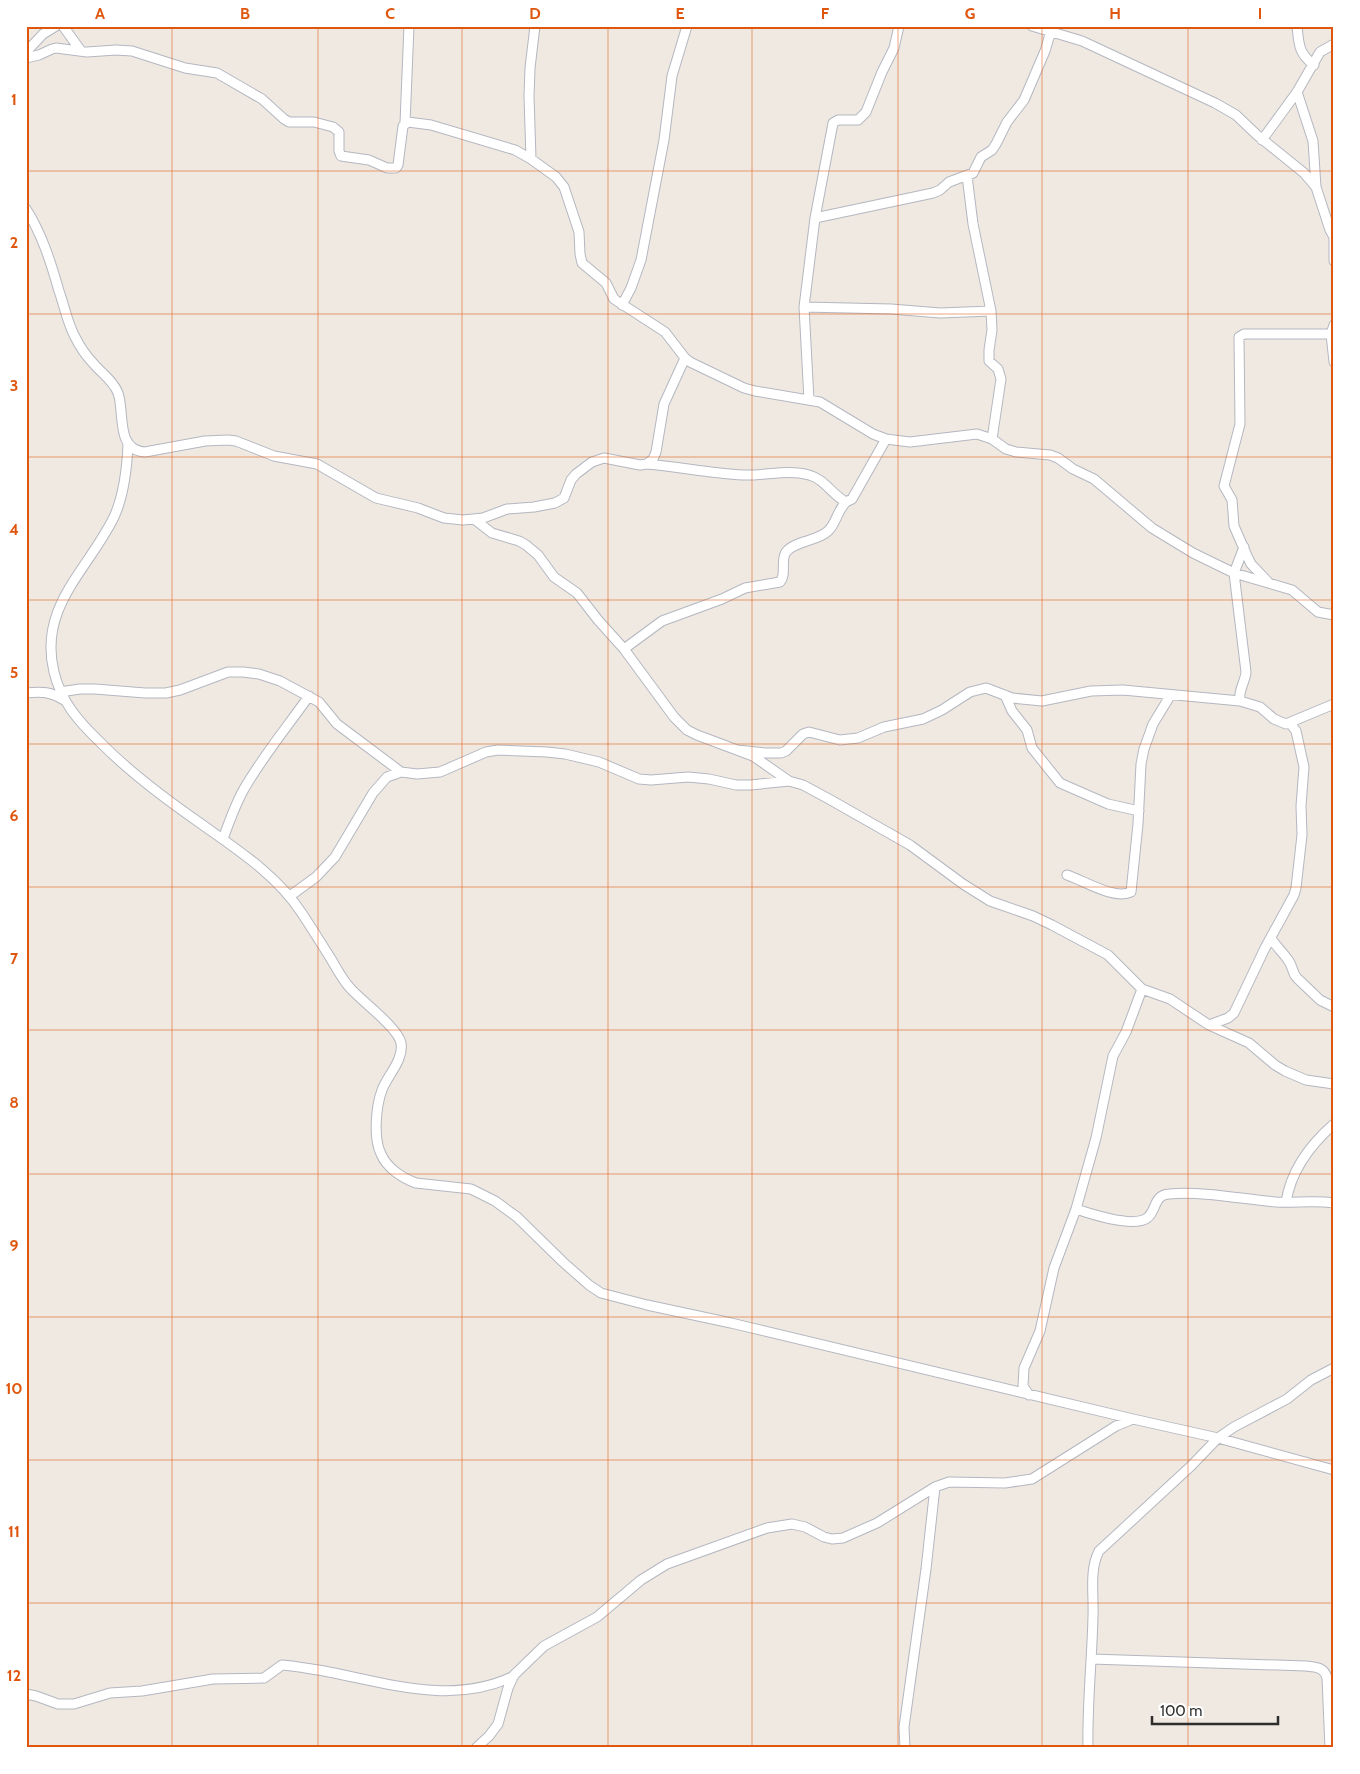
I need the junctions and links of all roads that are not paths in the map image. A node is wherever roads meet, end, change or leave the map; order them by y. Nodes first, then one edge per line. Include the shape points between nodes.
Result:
1 (56, 26) edge
2 (63, 26) edge
3 (409, 26) edge
4 (535, 26) edge
5 (687, 26) edge
6 (899, 26) edge
7 (1032, 26) edge
8 (1296, 26) edge
9 (1046, 29) edge
10 (1334, 44) edge
11 (81, 51) junction
12 (26, 52) edge
13 (26, 58) edge
14 (1314, 65) junction
15 (1297, 92) junction
16 (405, 123) junction
17 (1262, 140) junction
18 (531, 158) junction
19 (967, 176) junction
20 (1316, 187) junction
21 (26, 209) edge
22 (815, 218) junction
23 (1334, 237) edge
24 (1334, 261) edge
25 (622, 305) junction
26 (804, 307) junction
27 (991, 311) junction
28 (1332, 330) edge
29 (685, 358) junction
30 (1334, 362) edge
31 (809, 400) junction
32 (886, 439) junction
33 (992, 439) junction
34 (128, 444) junction
35 (647, 464) junction
36 (846, 502) junction
37 (474, 519) junction
38 (1244, 547) junction
39 (1234, 573) junction
40 (1270, 584) junction
41 (1334, 615) edge
42 (624, 649) junction
43 (26, 694) edge
44 (1005, 695) junction
45 (62, 696) junction
46 (309, 696) junction
47 (1170, 696) junction
48 (1240, 702) junction
49 (1334, 704) edge
50 (1290, 723) junction
51 (738, 750) junction
52 (401, 772) junction
53 (789, 781) junction
54 (1139, 811) junction
55 (223, 839) junction
56 (1067, 875) dead end
57 (290, 896) junction
58 (1271, 938) junction
59 (1142, 989) junction
60 (1334, 1006) edge
61 (1208, 1025) junction
62 (1334, 1084) edge
63 (1334, 1124) edge
64 (1286, 1202) junction
65 (1334, 1203) edge
66 (1076, 1209) junction
67 (1334, 1368) edge
68 (1029, 1395) junction
69 (1133, 1419) junction
70 (1218, 1438) junction
71 (1334, 1470) edge
72 (935, 1487) junction
73 (1091, 1659) junction
74 (514, 1676) junction
75 (26, 1694) edge
76 (476, 1748) edge
77 (905, 1748) edge
78 (1088, 1748) edge
79 (1330, 1748) edge

1 - 12 street
2 - 11 street
3 - 16 street
4 - 18 street via 530,77
5 - 25 street via 672,76 664,140 641,260
6 - 22 street via 894,48 866,112 858,120 833,123
7 - 9 street
8 - 14 street via 1300,51
9 - 17 street via 1082,41 1215,102 1236,115
9 - 19 street via 1045,50 1024,100 992,150 981,157 973,173
10 - 14 street via 1320,52
11 - 13 street via 52,49
11 - 16 street via 132,51 185,68 217,73 262,99 284,120 314,122 336,128 340,132 341,156 369,160 388,168 398,165
14 - 15 street
15 - 17 street
15 - 20 street via 1313,141
16 - 18 street via 431,125 496,143
17 - 20 street via 1304,173
18 - 25 street via 561,182 579,232 582,264 606,283 614,299
19 - 22 street via 949,182 933,193
19 - 27 street
20 - 23 street
21 - 34 street via 52,267 70,328 118,394
22 - 26 street
23 - 24 street
25 - 29 street via 665,332
26 - 27 street via 876,308 940,314
26 - 31 street
27 - 33 street via 989,361 998,369 1001,379
28 - 30 street
28 - 38 street via 1244,334 1239,337 1240,424 1224,483 1232,500 1234,526
29 - 31 street via 755,392
29 - 35 street via 664,404 656,452
31 - 32 street via 828,406
32 - 33 street via 895,442 925,441 968,434
32 - 36 street via 852,499
33 - 39 street via 1016,452 1058,458 1094,480 1152,528
34 - 37 street via 134,450 145,452 205,442 236,441 274,456 317,464 376,498 444,518
34 - 45 street via 122,495 113,517 67,590 53,625 50,650
35 - 36 street via 744,475 811,475
35 - 37 street via 599,459 576,474 560,501 534,508 500,510
36 - 42 street via 823,535 786,551 780,582 745,588 662,621
37 - 42 street via 492,533 519,541 532,549 554,578 577,593
38 - 39 street
38 - 40 street via 1251,564
39 - 40 street
39 - 48 street via 1246,672 1239,692
40 - 41 street via 1297,593 1321,614
42 - 51 street via 683,726 697,735
43 - 45 street via 47,692
44 - 47 street via 1042,701 1091,691 1123,690
44 - 51 street via 982,688 923,719 884,727 858,738 840,740 809,732 781,753
44 - 54 street via 1012,711 1027,730 1032,748 1060,783 1093,799
45 - 46 street via 88,689 166,693 228,672 243,672 280,681
45 - 55 street via 71,711 120,763
46 - 52 street via 325,708 337,724
46 - 55 street via 251,777
47 - 48 street
47 - 54 street via 1153,724 1144,749
48 - 50 street via 1260,707 1281,723
49 - 50 street
50 - 58 street via 1298,737 1304,767 1302,834 1294,895
51 - 53 street via 753,756
52 - 53 street via 440,772 498,750 547,752 584,758 639,779 688,777 736,785
52 - 57 street via 382,780 335,857 316,877
53 - 59 street via 803,785 910,845 990,902 1046,922 1108,955
54 - 56 street via 1130,893 1108,892
55 - 57 street
57 - 68 street via 349,988 391,1026 401,1041 398,1060 382,1090 376,1121 381,1155 399,1174 416,1183 471,1189 495,1201 601,1293
58 - 60 street via 1289,961 1294,975 1320,1000
58 - 61 street via 1234,1013
59 - 61 street via 1170,999
59 - 66 street via 1113,1056 1096,1138
61 - 62 street via 1249,1043 1285,1071 1306,1080
63 - 64 street via 1296,1170
64 - 65 street
64 - 66 street via 1166,1194 1158,1200 1150,1216 1140,1221 1103,1217
66 - 68 street via 1054,1268 1040,1331 1024,1368 1022,1382
67 - 70 street
68 - 69 street
69 - 70 street
69 - 72 street via 1116,1426 1032,1479 1005,1483 949,1482
70 - 71 street
70 - 73 street via 1099,1551 1093,1569
72 - 74 street via 877,1523 843,1538 832,1539 805,1527 782,1525 667,1564 641,1580 597,1617 544,1646
72 - 77 street via 904,1727
73 - 78 street
73 - 79 street via 1322,1669 1327,1678
74 - 75 street via 486,1686 432,1691 282,1665 261,1679 213,1679 110,1693 74,1704 58,1704
74 - 76 street via 498,1724

